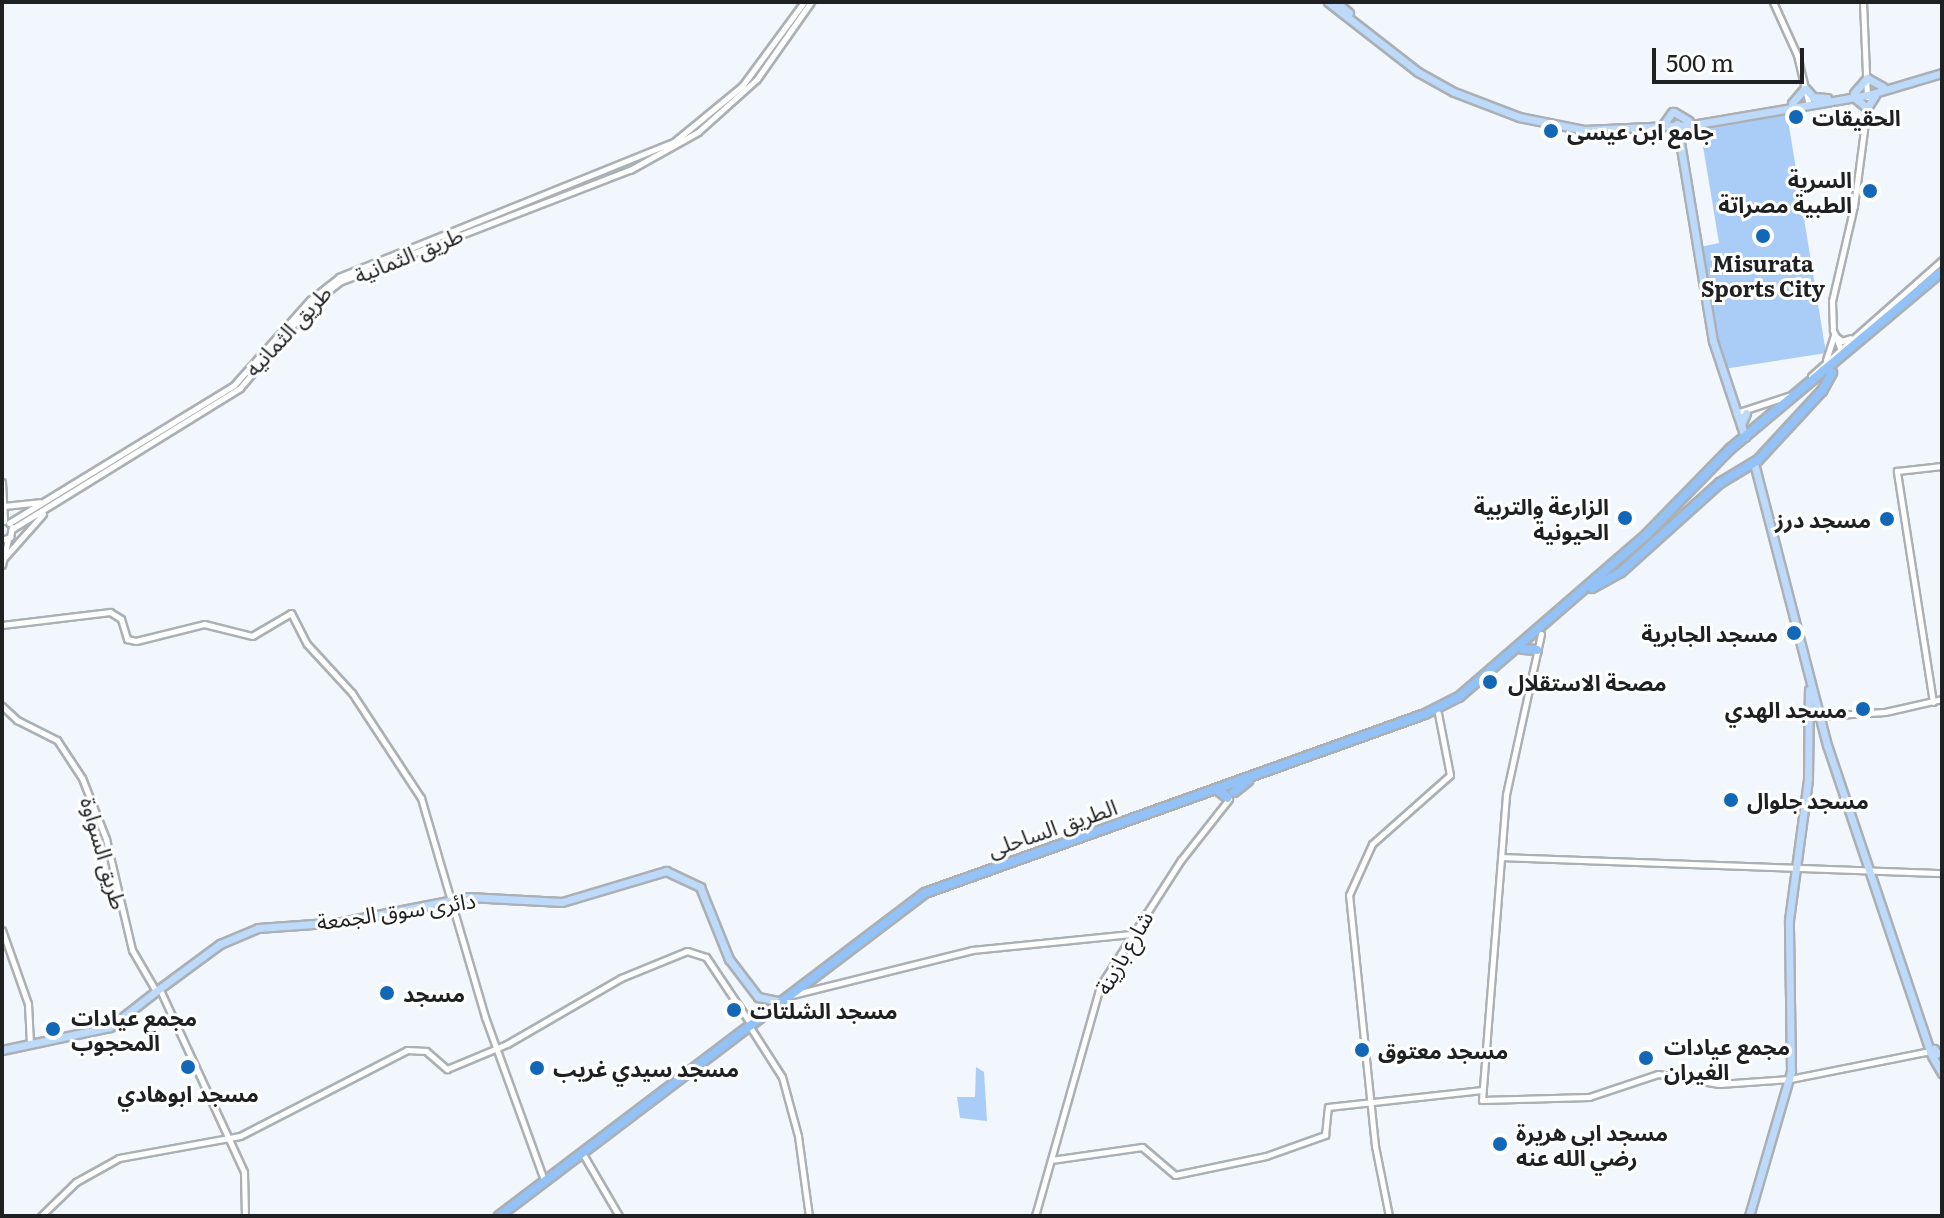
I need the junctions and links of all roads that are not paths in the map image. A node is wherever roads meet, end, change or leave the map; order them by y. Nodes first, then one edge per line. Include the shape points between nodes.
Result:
1 (804, 2) edge
2 (811, 2) edge
3 (1328, 2) edge
4 (1336, 2) edge
5 (1773, 2) edge
6 (1863, 2) edge
7 (1420, 70) junction
8 (1942, 70) edge
9 (1867, 78) junction
10 (1805, 89) junction
11 (1881, 90) junction
12 (1868, 93) junction
13 (1854, 95) junction
14 (1827, 98) junction
15 (1792, 103) junction
16 (1807, 103) junction
17 (1867, 108) junction
18 (1690, 123) junction
19 (1676, 125) junction
20 (1662, 127) junction
21 (1679, 142) junction
22 (1942, 260) edge
23 (1942, 271) edge
24 (1942, 277) edge
25 (1834, 335) junction
26 (1867, 335) junction
27 (1841, 350) junction
28 (1824, 373) junction
29 (1743, 415) junction
30 (1745, 437) junction
31 (1754, 463) junction
32 (1942, 466) edge
33 (2, 482) edge
34 (46, 505) junction
35 (4, 506) edge
36 (5, 521) edge
37 (12, 529) junction
38 (5, 539) edge
39 (3, 562) edge
40 (2, 625) edge
41 (1541, 634) junction
42 (1523, 649) junction
43 (1537, 650) junction
44 (1809, 682) junction
45 (1942, 699) edge
46 (1933, 702) junction
47 (2, 706) edge
48 (1438, 713) junction
49 (1819, 716) junction
50 (14, 718) junction
51 (2, 720) edge
52 (1233, 789) junction
53 (1502, 857) junction
54 (1797, 868) junction
55 (1868, 870) junction
56 (1942, 873) edge
57 (452, 900) junction
58 (2, 930) edge
59 (1132, 934) junction
60 (159, 991) junction
61 (791, 996) junction
62 (758, 997) junction
63 (778, 1001) junction
64 (752, 1023) junction
65 (30, 1045) junction
66 (495, 1048) junction
67 (2, 1050) edge
68 (1935, 1052) edge
69 (1940, 1070) edge
70 (1790, 1079) junction
71 (1482, 1090) junction
72 (1372, 1101) junction
73 (230, 1139) junction
74 (586, 1153) junction
75 (1050, 1160) junction
76 (548, 1172) junction
77 (41, 1216) edge
78 (245, 1216) edge
79 (502, 1216) edge
80 (619, 1216) edge
81 (809, 1216) edge
82 (1035, 1216) edge
83 (1389, 1216) edge
84 (1749, 1216) edge

1 - 34 street, طريق الثمانيه via 742,86 675,141 339,277 310,300 234,385
2 - 34 street, طريق الثمانية via 757,79 698,132 630,170 339,282 310,305 240,388
3 - 7 main road
4 - 7 main road
5 - 10 street
6 - 9 street
7 - 20 main road via 1473,97 1537,118 1586,126
8 - 11 main road
9 - 11 main road
9 - 12 street
9 - 13 main road
10 - 14 main road via 1813,97
10 - 15 main road
10 - 16 street
11 - 12 main road
11 - 17 main road
12 - 13 main road
12 - 17 street
13 - 14 main road
13 - 16 main road
13 - 17 main road
14 - 16 main road
15 - 16 main road
15 - 18 main road
16 - 18 main road
17 - 25 street via 1856,193 1833,295
18 - 19 main road
18 - 20 main road via 1673,112
18 - 21 main road
19 - 20 main road
19 - 21 main road
20 - 21 main road
21 - 29 main road via 1710,329 1730,401
22 - 26 street
23 - 26 highway
24 - 26 highway
25 - 26 street via 1845,341
25 - 27 street
25 - 28 street
26 - 27 street
26 - 28 highway
27 - 28 street
28 - 29 street via 1783,399
28 - 30 highway, الطريق الساحلى
28 - 31 highway via 1822,391
29 - 30 main road
30 - 52 highway, الطريق الساحلى via 1647,534 1448,704
31 - 41 highway via 1720,483 1621,572 1592,588
31 - 44 main road
32 - 46 street via 1897,471
33 - 35 street
34 - 35 street
34 - 36 street, طريق الثمانيه
34 - 37 street, طريق الثمانية
34 - 39 street
35 - 36 street
36 - 37 street
37 - 38 street
38 - 39 street
40 - 57 street via 110,612 120,617 132,641 204,624 252,636 291,613 307,644 352,693 419,794
41 - 42 highway
41 - 43 street
42 - 43 highway
42 - 48 highway via 1468,696
43 - 53 street via 1508,786
44 - 49 main road
44 - 54 main road via 1808,779
45 - 46 street
46 - 49 street via 1885,712
47 - 50 street, طريق السواوة
48 - 52 highway
48 - 72 street via 1450,775 1373,842 1349,895
49 - 55 main road
50 - 51 street
50 - 60 street, طريق السواوة via 57,740 82,778 106,839 132,950
52 - 59 street, شارع بازينة
52 - 61 highway, الطريق الساحلى via 927,896
52 - 63 highway, الطريق الساحلى via 925,893
53 - 54 street
53 - 71 street via 1493,912
54 - 55 street
54 - 70 main road via 1789,922
55 - 56 street
55 - 68 main road
57 - 60 main road, دائرى سوق الجمعة via 341,922 252,930 208,951
57 - 62 main road, دائرى سوق الجمعة via 562,902 655,872 680,874 704,892 723,948
57 - 66 street
58 - 65 street via 28,1004
59 - 61 street via 972,950
59 - 75 street, شارع بازينة via 1097,991
60 - 65 main road, دائرى سوق الجمعة via 110,1027
60 - 73 street, طريق السواوة
61 - 64 highway, الطريق الساحلى
62 - 63 main road
62 - 64 main road via 761,1009
63 - 64 highway, الطريق الساحلى
64 - 66 street via 706,957 692,950 621,978
64 - 74 highway, الطريق الساحلى
64 - 81 street via 782,1077 798,1136
65 - 67 main road, دائرى سوق الجمعة
66 - 73 street via 447,1069 426,1051 407,1050
66 - 76 street
68 - 69 main road
68 - 70 street
70 - 71 street via 1719,1084 1658,1074 1598,1095 1489,1102 1482,1100
70 - 84 main road
71 - 72 street
72 - 75 street via 1326,1108 1324,1135 1266,1156 1188,1173 1172,1174 1140,1147
72 - 83 street
73 - 77 street via 119,1158 76,1182
73 - 78 street, طريق السواوة via 246,1178
74 - 76 highway, الطريق الساحلى
74 - 79 highway, الطريق الساحلى
74 - 80 street
75 - 82 street, شارع بازينة
76 - 79 highway, الطريق الساحلى

